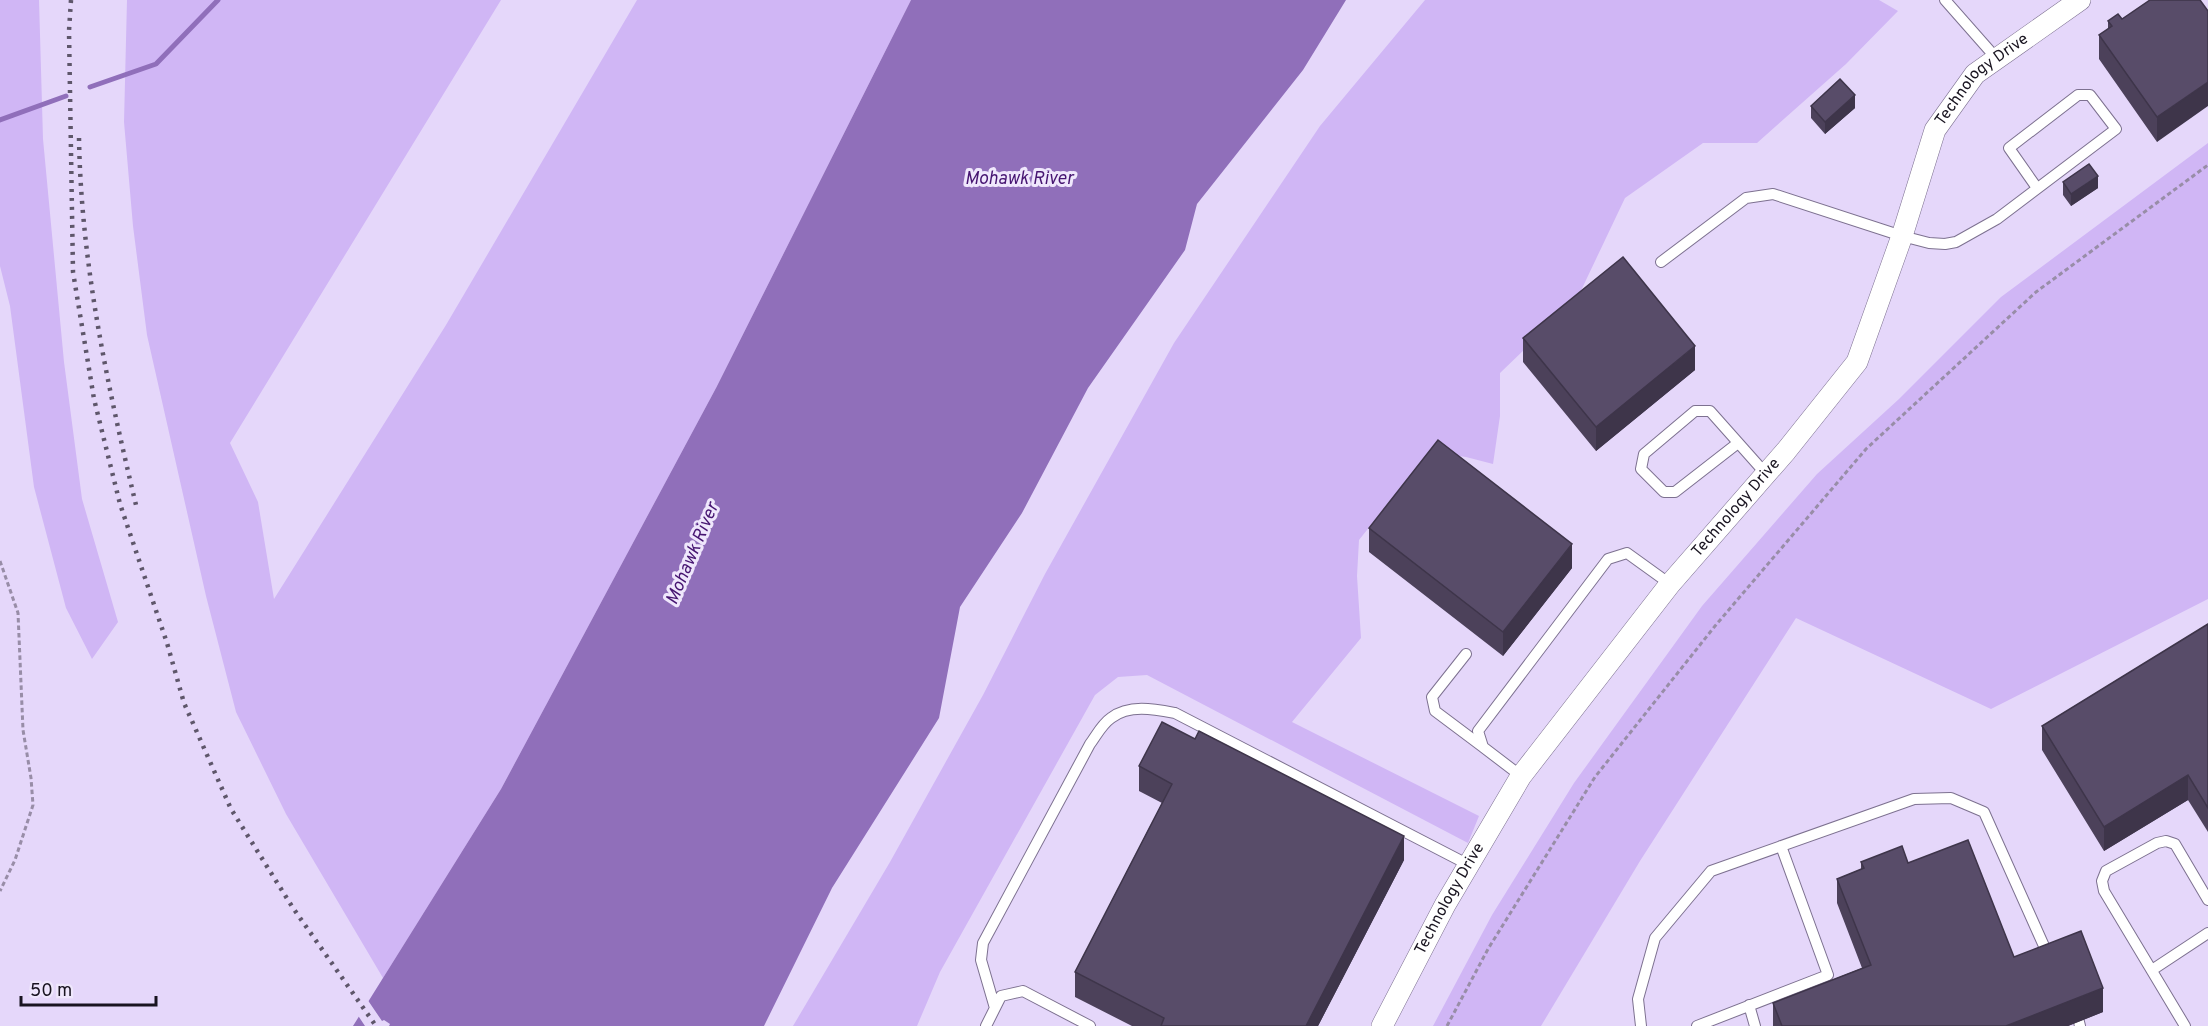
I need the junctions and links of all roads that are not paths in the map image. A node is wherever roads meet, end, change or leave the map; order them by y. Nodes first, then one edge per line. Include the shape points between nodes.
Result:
1 (1945, 0) edge
2 (2080, 0) edge
3 (1997, 59) junction
4 (2037, 188) junction
5 (1902, 236) junction
6 (1660, 262) dead end
7 (1738, 442) junction
8 (1766, 474) junction
9 (1670, 584) junction
10 (1466, 654) dead end
11 (1483, 747) junction
12 (1521, 776) junction
13 (1781, 846) junction
14 (1469, 865) junction
15 (2208, 900) edge
16 (2208, 933) edge
17 (2048, 955) edge
18 (2152, 970) junction
19 (1749, 1005) junction
20 (995, 1008) junction
21 (986, 1026) edge
22 (1090, 1026) edge
23 (1382, 1026) edge
24 (1641, 1026) edge
25 (1697, 1026) edge
26 (1755, 1026) edge
27 (2185, 1026) edge

1 - 3 lane
2 - 3 street, Technology Drive
3 - 5 street, Technology Drive via 1976,74 1935,130
4 - 4 lane via 2116,129 2090,95 2078,95 2009,148
4 - 5 lane via 1997,219 1956,242 1929,243
5 - 6 lane via 1773,194 1746,198
5 - 8 street, Technology Drive via 1857,362
7 - 7 lane via 1710,411 1695,411 1644,454 1641,469 1664,492 1675,492
7 - 8 lane
8 - 9 street, Technology Drive
9 - 11 lane via 1627,553 1608,559 1478,731
9 - 12 street, Technology Drive
10 - 11 lane via 1432,697 1435,711
11 - 12 lane
12 - 14 street, Technology Drive
13 - 17 lane via 1914,799 1951,798 1984,812
13 - 19 lane via 1828,975
13 - 24 lane via 1712,871 1655,938 1638,999
14 - 20 lane via 1175,713 1149,708 1121,712 1109,719 1090,744 983,943 981,960
14 - 23 street, Technology Drive
15 - 18 lane via 2175,844 2166,841 2106,871 2104,891
16 - 18 lane
18 - 27 lane
19 - 25 lane
19 - 26 lane
20 - 21 lane
20 - 22 lane via 1001,996 1023,991

